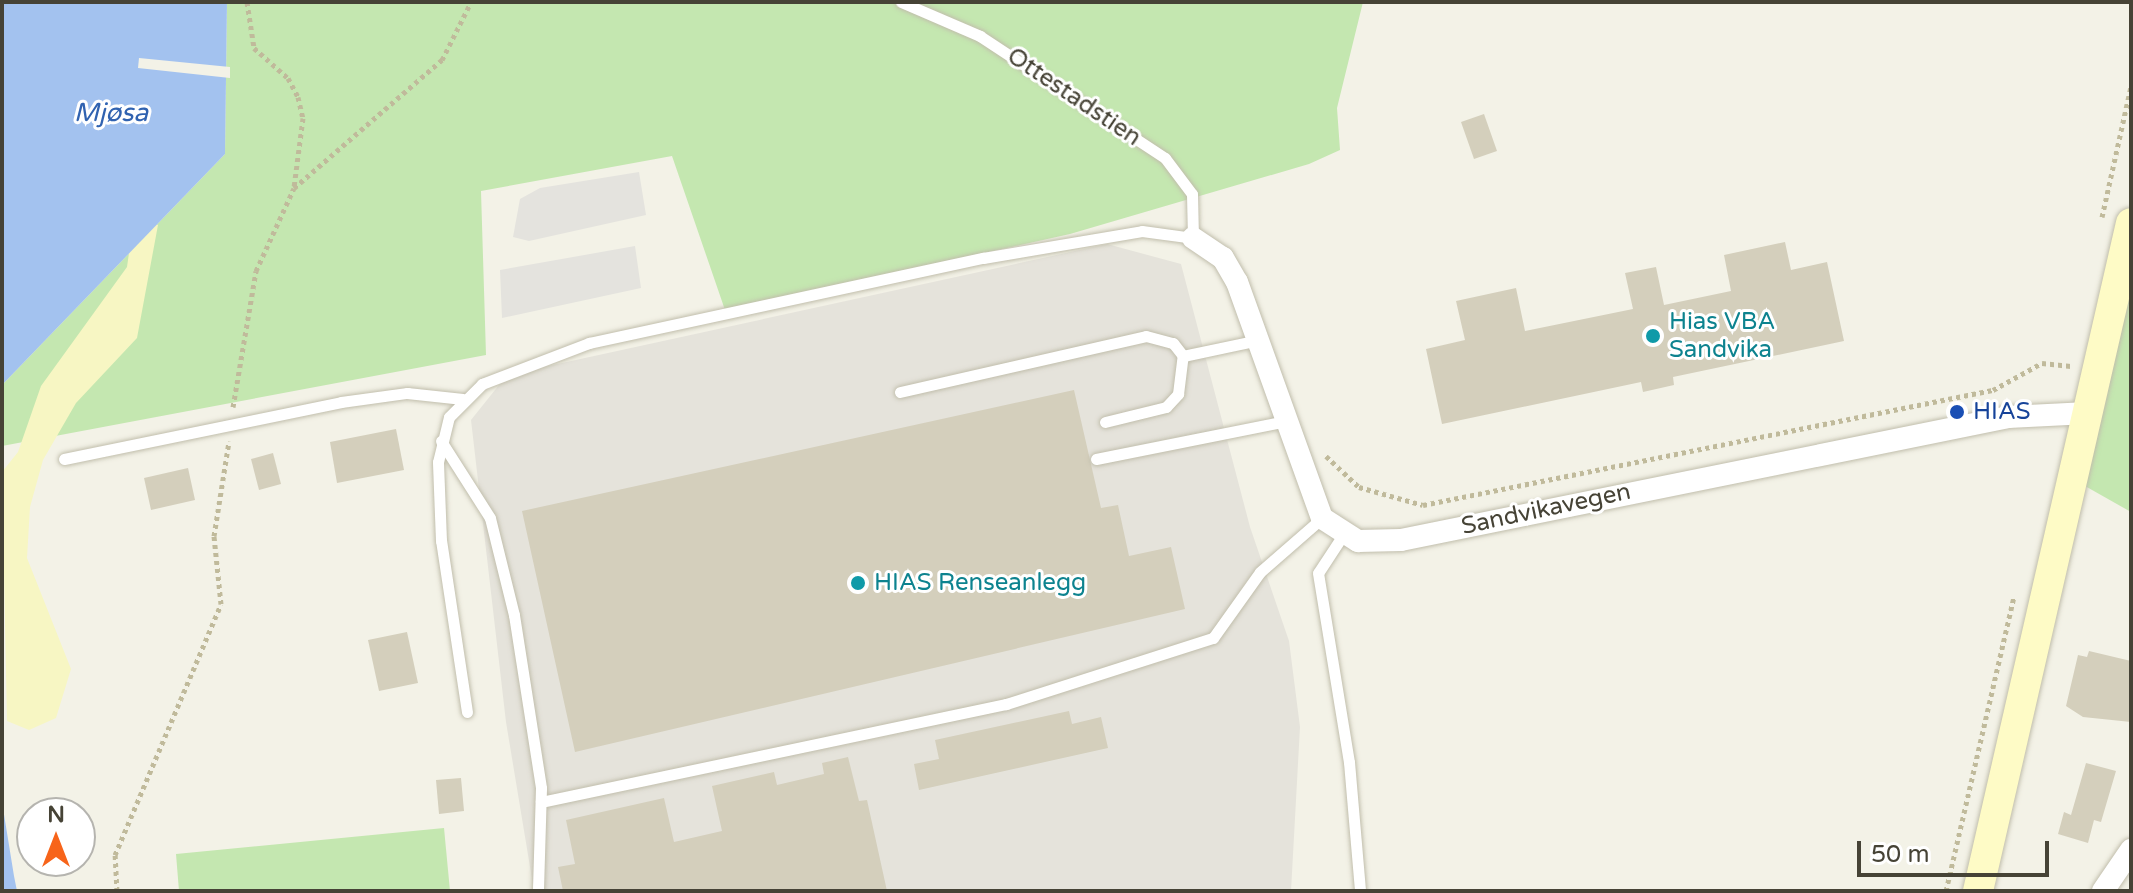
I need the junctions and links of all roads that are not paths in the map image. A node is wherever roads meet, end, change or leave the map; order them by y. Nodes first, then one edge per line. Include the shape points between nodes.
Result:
1 (901, 2) edge
2 (2131, 223) edge
3 (1193, 238) junction
4 (1259, 340) junction
5 (1183, 356) junction
6 (900, 392) dead end
7 (463, 399) junction
8 (2087, 413) junction
9 (1286, 421) junction
10 (1105, 422) dead end
11 (441, 441) junction
12 (64, 459) dead end
13 (1096, 459) dead end
14 (1322, 518) junction
15 (1343, 535) junction
16 (467, 712) dead end
17 (541, 802) junction
18 (2131, 850) edge
19 (538, 891) edge
20 (1360, 891) edge
21 (1978, 891) edge
22 (2103, 891) edge

1 - 3 lane, Ottestadstien via 980,36 1165,158 1192,194
2 - 8 main road
3 - 4 street via 1231,268
3 - 7 lane via 1167,230 1091,238 589,343 500,375
4 - 5 lane
4 - 9 street
5 - 6 lane via 1173,343 1146,336
5 - 10 lane via 1181,386 1166,407
7 - 11 lane
7 - 12 lane via 407,393 341,402
8 - 15 street, Sandvikavegen via 2009,417 1401,540
8 - 21 main road
9 - 13 lane
9 - 14 street
11 - 16 lane via 441,541
11 - 17 lane via 473,485 498,543 528,699
14 - 15 street
14 - 17 lane via 1260,572 1213,638 1006,704
15 - 20 lane via 1318,573 1349,762
17 - 19 lane
18 - 22 street

